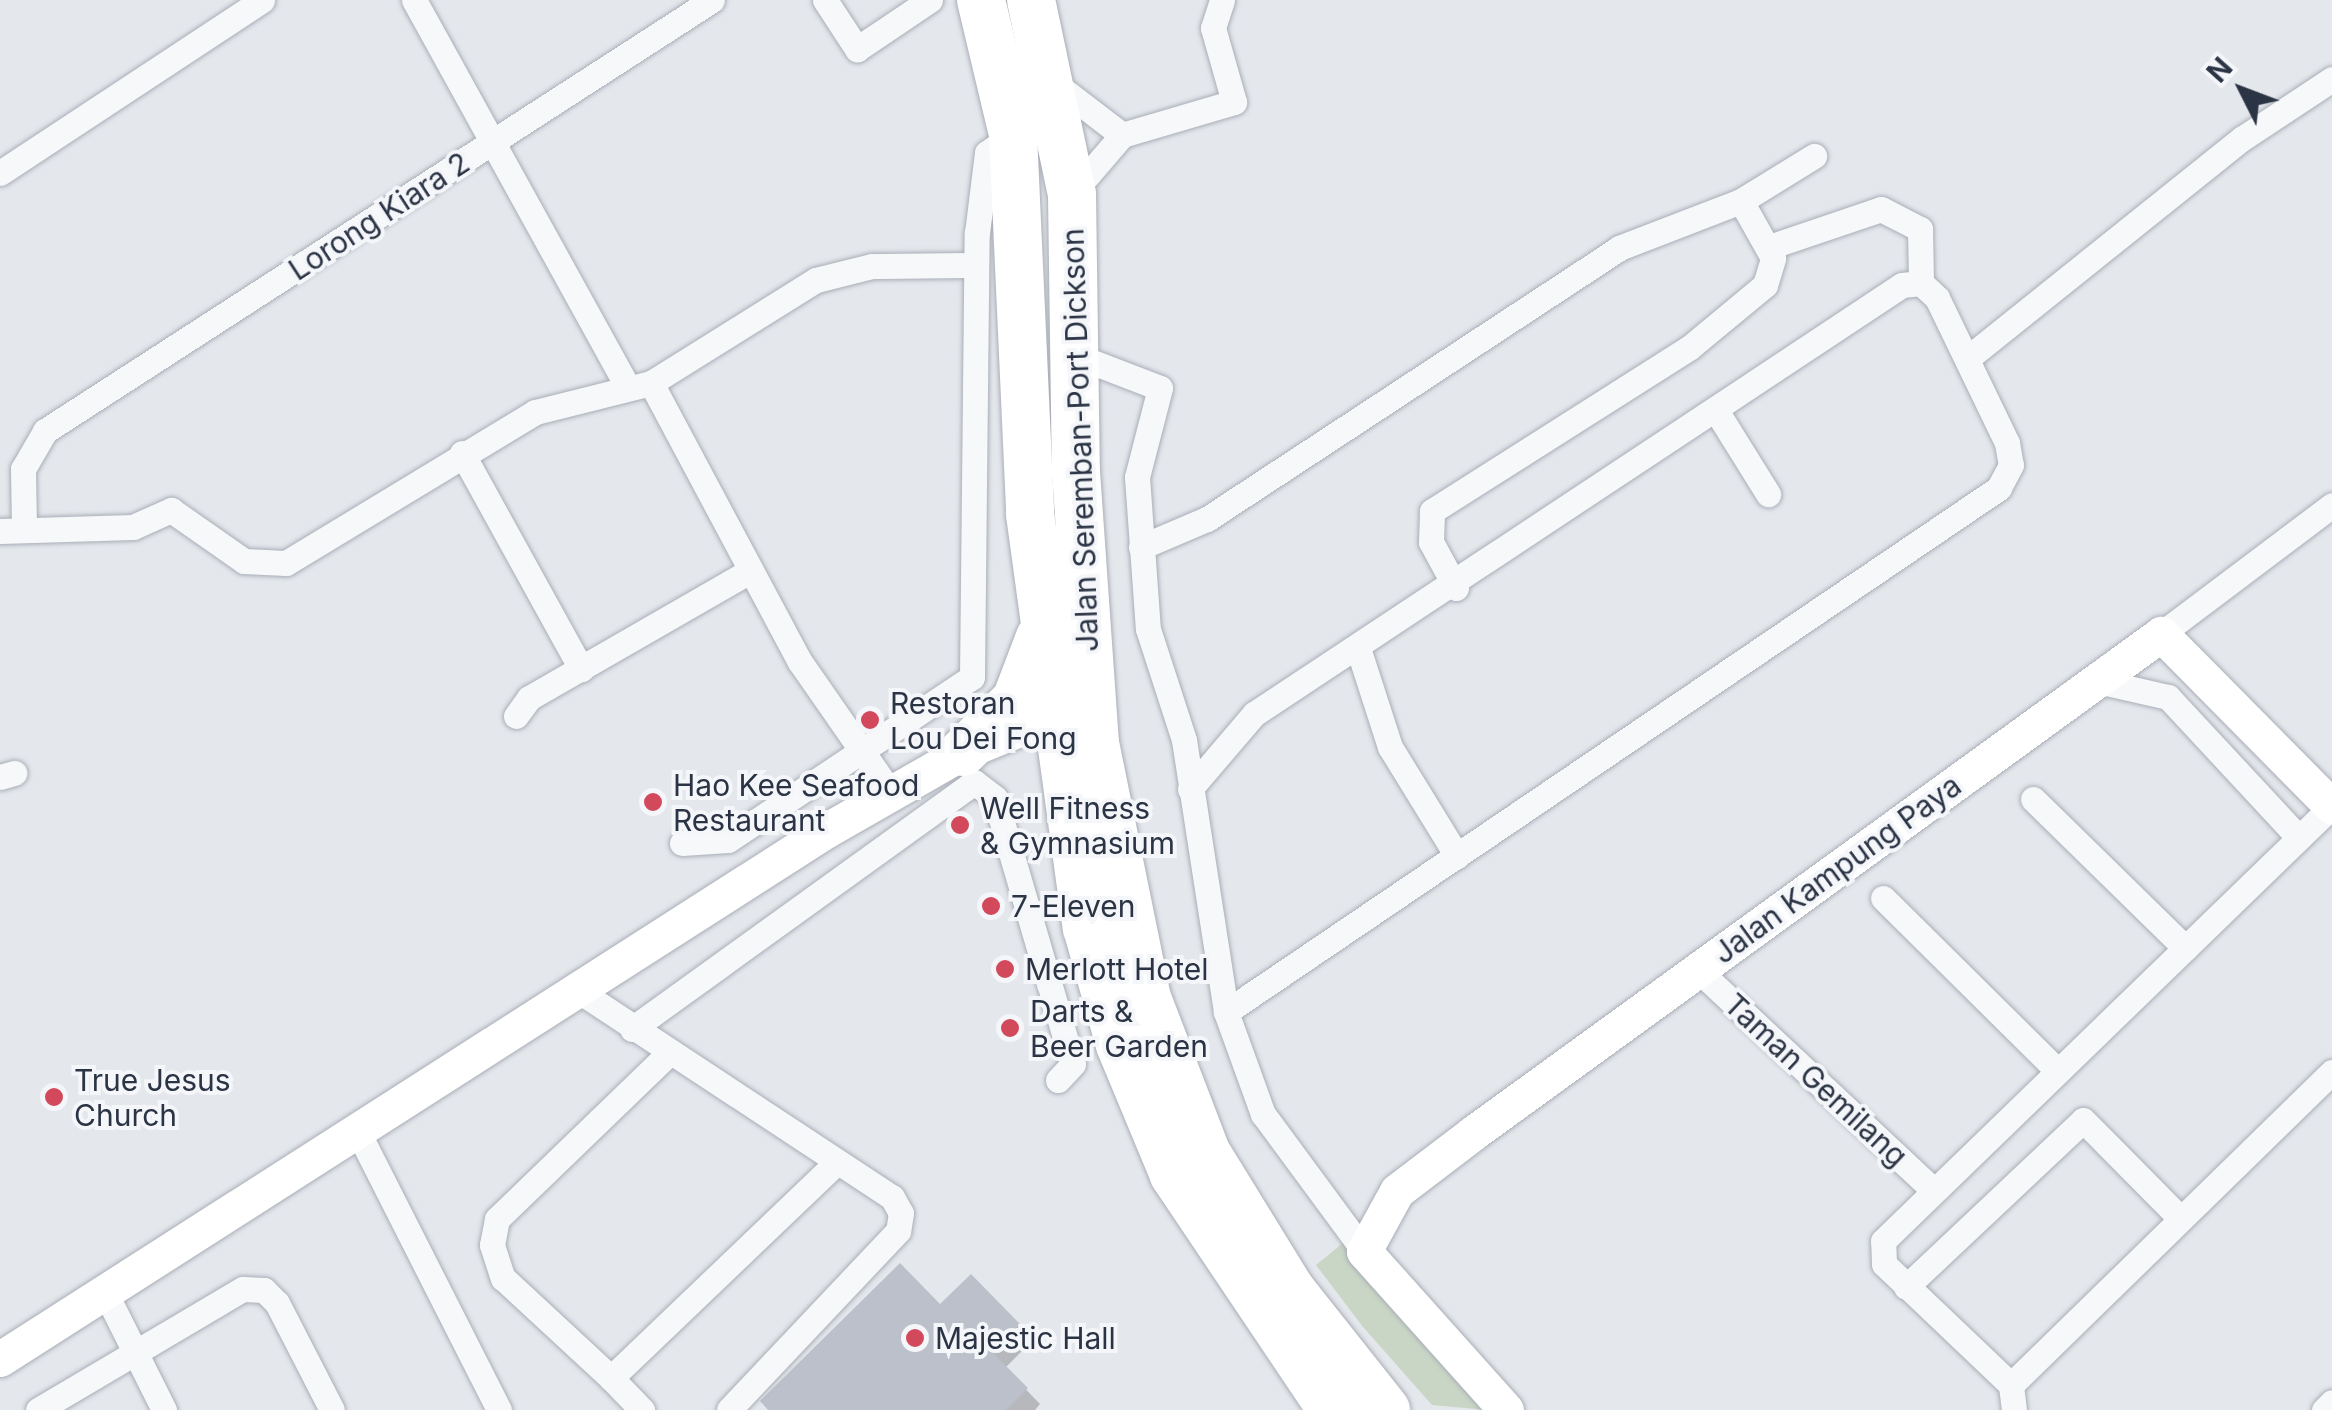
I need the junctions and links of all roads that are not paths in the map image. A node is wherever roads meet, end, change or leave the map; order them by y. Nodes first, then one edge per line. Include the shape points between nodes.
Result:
1 (262, 0) edge
2 (414, 0) edge
3 (712, 0) edge
4 (825, 0) edge
5 (930, 0) edge
6 (981, 0) edge
7 (1031, 0) edge
8 (1222, 0) edge
9 (1052, 78) junction
10 (2332, 79) edge
11 (1012, 134) junction
12 (1122, 134) junction
13 (498, 139) junction
14 (1814, 156) dead end
15 (0, 173) edge
16 (1072, 194) junction
17 (1741, 201) junction
18 (1769, 247) junction
19 (974, 266) junction
20 (1921, 284) junction
21 (1074, 355) junction
22 (1968, 358) junction
23 (640, 385) junction
24 (1717, 412) junction
25 (462, 454) junction
26 (1076, 472) junction
27 (1768, 494) dead end
28 (2332, 505) edge
29 (12, 529) edge
30 (1141, 547) junction
31 (748, 572) junction
32 (1456, 588) junction
33 (1042, 630) junction
34 (2161, 634) junction
35 (1359, 652) junction
36 (581, 669) junction
37 (2098, 681) junction
38 (1053, 715) junction
39 (516, 716) dead end
40 (976, 746) junction
41 (860, 756) junction
42 (1062, 780) junction
43 (1190, 789) junction
44 (891, 793) junction
45 (2033, 799) dead end
46 (2332, 807) edge
47 (827, 830) junction
48 (2299, 838) junction
49 (682, 843) dead end
50 (1457, 856) junction
51 (851, 863) junction
52 (1883, 898) dead end
53 (2185, 948) junction
54 (1698, 970) junction
55 (578, 992) junction
56 (1226, 1012) junction
57 (632, 1029) junction
58 (668, 1054) junction
59 (2058, 1071) junction
60 (2332, 1072) edge
61 (1058, 1080) dead end
62 (358, 1132) junction
63 (834, 1164) junction
64 (1934, 1190) junction
65 (2181, 1220) junction
66 (1364, 1251) junction
67 (1906, 1287) junction
68 (105, 1292) junction
69 (135, 1353) junction
70 (0, 1360) edge
71 (612, 1378) junction
72 (2012, 1397) edge
73 (2332, 1402) edge
74 (38, 1410) edge
75 (164, 1410) edge
76 (332, 1410) edge
77 (499, 1410) edge
78 (642, 1410) edge
79 (729, 1410) edge
80 (1332, 1410) edge
81 (1386, 1410) edge
82 (1506, 1410) edge
83 (2324, 1410) edge

1 - 15 street
2 - 13 street
3 - 13 street, Lorong Kiara 2
4 - 5 street via 857,49
6 - 11 highway, Jalan Seremban-Port Dickson
7 - 9 highway, Jalan Seremban-Port Dickson
8 - 12 street via 1213,28 1234,102
9 - 12 street via 1069,102
9 - 16 highway, Jalan Seremban-Port Dickson
10 - 22 street via 2243,138
11 - 19 street via 988,153
11 - 33 highway, Jalan Seremban-Port Dickson
12 - 16 street via 1090,162
13 - 23 street
13 - 29 street, Lorong Kiara 2 via 45,431 22,468
14 - 17 street
16 - 21 highway, Jalan Seremban-Port Dickson
17 - 18 street
17 - 30 street via 1619,248 1206,520
18 - 20 street via 1881,209 1920,229
18 - 32 street via 1765,285 1745,310 1432,511 1432,542
19 - 23 street via 842,269
19 - 41 street via 978,658 958,692
20 - 22 street
20 - 24 street via 1902,286
21 - 26 highway, Jalan Seremban-Port Dickson
21 - 30 street via 1160,388 1137,477
22 - 50 street via 2007,443 2011,466 1999,488
23 - 25 street via 535,412
23 - 31 street
24 - 27 street
24 - 32 street
25 - 29 street via 266,568 172,510 133,527
25 - 36 street
26 - 38 highway via 1065,501 1071,685
26 - 81 highway, Jalan Seremban-Port Dickson via 1094,743 1147,998 1206,1152 1291,1290
28 - 34 street, Jalan Kampung Paya
30 - 43 street via 1148,630
31 - 36 street
31 - 41 street
32 - 35 street
33 - 38 highway, Jalan Seremban-Port Dickson
33 - 40 highway via 1016,700
34 - 37 street, Jalan Kampung Paya
34 - 46 street
35 - 43 street via 1254,714
35 - 50 street via 1390,748
36 - 39 street via 530,698
37 - 48 street via 2168,697
37 - 54 street, Jalan Kampung Paya
38 - 40 street
38 - 42 highway, Jalan Seremban-Port Dickson
40 - 42 highway via 1032,744
40 - 44 street
41 - 44 street
41 - 49 street via 728,840
42 - 80 highway, Jalan Seremban-Port Dickson via 1092,945 1174,1175
43 - 56 street
44 - 47 street
45 - 53 street
46 - 48 street
47 - 51 street
47 - 55 street
48 - 53 street
50 - 56 street
51 - 57 street
51 - 61 street via 952,792 988,785 1074,1064
52 - 59 street
53 - 59 street
54 - 64 street, Taman Gemilang
54 - 66 street, Jalan Kampung Paya via 1397,1191
55 - 57 street
55 - 62 street
56 - 66 street via 1263,1114
57 - 58 street
58 - 63 street
58 - 71 street via 497,1220 492,1245 503,1278
59 - 64 street
60 - 65 street
62 - 68 street
62 - 77 street
63 - 71 street
63 - 79 street via 892,1197 898,1231
64 - 67 street via 1879,1251
65 - 67 street via 2083,1120
65 - 72 street
66 - 82 street
67 - 72 street
68 - 69 street
68 - 70 street
69 - 74 street
69 - 75 street
69 - 76 street via 243,1290 264,1290
71 - 78 street
73 - 83 street

